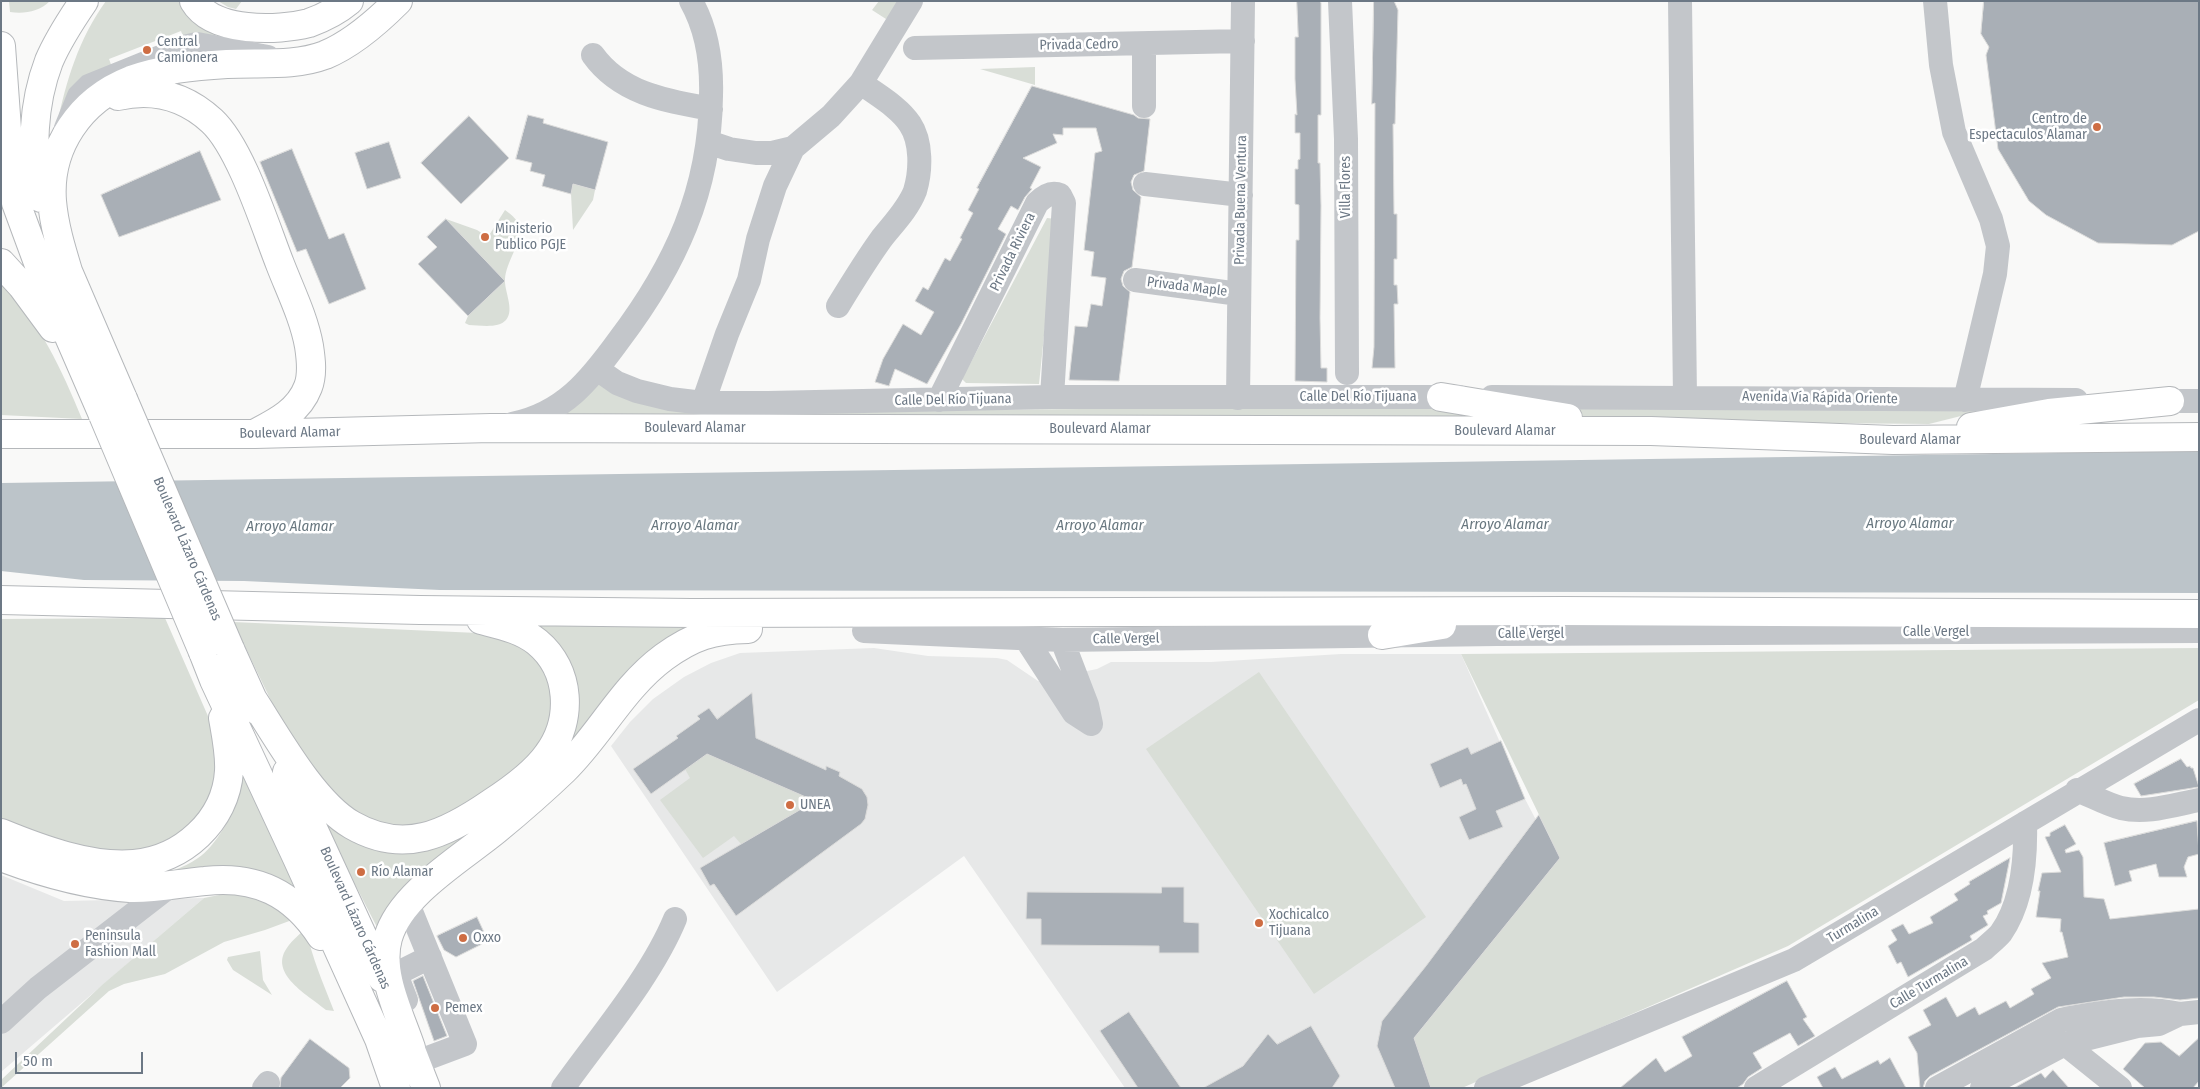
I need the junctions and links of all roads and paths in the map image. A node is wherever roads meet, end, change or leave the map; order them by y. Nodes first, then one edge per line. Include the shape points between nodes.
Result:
1 (84, 1) edge
2 (194, 1) edge
3 (349, 1) edge
4 (398, 1) edge
5 (692, 1) edge
6 (911, 1) edge
7 (1340, 1) edge
8 (1680, 1) edge
9 (1935, 1) edge
10 (1243, 2) edge
11 (1243, 41) junction
12 (1144, 45) junction
13 (1, 46) edge
14 (914, 48) dead end
15 (593, 55) dead end
16 (294, 62) junction
17 (3, 80) edge
18 (860, 83) junction
19 (1144, 106) dead end
20 (711, 109) junction
21 (83, 112) junction
22 (63, 139) junction
23 (708, 142) junction
24 (793, 148) junction
25 (1145, 184) dead end
26 (1241, 195) junction
27 (1, 263) edge
28 (68, 272) junction
29 (1135, 280) dead end
30 (1239, 294) junction
31 (838, 306) dead end
32 (597, 369) junction
33 (1347, 382) junction
34 (89, 383) junction
35 (1052, 397) junction
36 (1441, 397) junction
37 (1685, 397) junction
38 (1238, 398) junction
39 (939, 400) junction
40 (1965, 400) junction
41 (2170, 401) junction
42 (2199, 401) edge
43 (703, 403) junction
44 (113, 407) junction
45 (490, 428) junction
46 (1651, 431) junction
47 (1, 434) edge
48 (255, 434) junction
49 (2199, 438) edge
50 (1893, 440) junction
51 (1, 600) edge
52 (46, 600) junction
53 (1, 604) edge
54 (420, 610) junction
55 (1563, 612) junction
56 (692, 613) junction
57 (2199, 614) edge
58 (864, 631) junction
59 (2199, 631) edge
60 (1382, 635) junction
61 (1026, 638) junction
62 (1062, 640) junction
63 (214, 680) junction
64 (250, 695) junction
65 (2199, 720) edge
66 (2077, 790) junction
67 (2199, 800) edge
68 (2025, 823) junction
69 (1, 833) edge
70 (1, 857) edge
71 (171, 885) junction
72 (408, 904) junction
73 (675, 919) dead end
74 (430, 957) junction
75 (2190, 1013) edge
76 (1, 1022) edge
77 (379, 1039) junction
78 (2065, 1044) junction
79 (419, 1056) junction
80 (396, 1088) edge
81 (426, 1088) edge
82 (563, 1088) edge
83 (1486, 1088) edge
84 (1756, 1088) edge
85 (1937, 1088) edge
86 (1982, 1088) edge
87 (2120, 1088) edge

1 - 28 highway, Boulevard Lázaro Cárdenas via 49,61 39,95 36,122 38,188 50,230
2 - 3 highway via 209,16 222,22 271,28 309,22 326,16
4 - 16 highway via 381,19 339,48
5 - 20 street via 708,48 712,74
6 - 18 street
7 - 33 street, Villa Flores via 1346,139
8 - 37 street
9 - 40 street via 1941,65 1954,132 1991,219 1998,246 1996,274
10 - 11 street, Privada Buena Ventura
11 - 12 street, Privada Cedro
11 - 26 street, Privada Buena Ventura
12 - 14 street, Privada Cedro
12 - 19 street
13 - 17 highway, Boulevard Lázaro Cárdenas
15 - 20 street via 625,86 659,98
16 - 21 highway via 195,67 150,74 106,92
16 - 22 street via 209,44 188,46 84,90 74,105
17 - 34 highway, Boulevard Lázaro Cárdenas via 9,165 16,203 44,279
18 - 24 street via 831,116
18 - 31 street via 910,122 918,142 919,164 914,191 902,214
20 - 23 street
21 - 22 highway
21 - 48 highway via 108,99 131,94 157,93 176,97 191,104 214,123 238,160 299,314 311,361 309,386 299,403 280,420
22 - 28 highway via 53,174 52,200
23 - 24 street via 756,153
23 - 32 street via 694,207 671,259 643,308
24 - 43 street via 775,186 750,280
25 - 26 street
26 - 30 street, Privada Buena Ventura
27 - 34 highway via 47,319
28 - 44 highway, Boulevard Lázaro Cárdenas
29 - 30 street, Privada Maple
30 - 38 street, Privada Buena Ventura
32 - 43 street, Calle Del Río Tijuana via 637,391
32 - 45 street via 556,408 529,420
33 - 36 street, Calle Del Río Tijuana
33 - 38 street, Calle Del Río Tijuana
34 - 44 highway, Boulevard Lázaro Cárdenas
35 - 38 street, Calle Del Río Tijuana
35 - 39 street, Calle Del Río Tijuana
35 - 39 street, Privada Riviera via 1064,203 1055,193 1037,203
36 - 37 street, Avenida Vía Rápida Oriente
36 - 46 highway
37 - 40 street, Avenida Vía Rápida Oriente
39 - 43 street, Calle Del Río Tijuana
40 - 41 street, Avenida Vía Rápida Oriente
41 - 42 street, Avenida Vía Rápida Oriente
41 - 50 highway via 2048,413
44 - 63 highway, Boulevard Lázaro Cárdenas, bridge
44 - 64 highway, Boulevard Lázaro Cárdenas, bridge
45 - 46 highway, Boulevard Alamar
45 - 48 highway, Boulevard Alamar
46 - 50 highway, Boulevard Alamar
47 - 48 highway, Boulevard Alamar
49 - 50 highway, Boulevard Alamar
51 - 52 highway
52 - 53 highway
52 - 54 highway
54 - 56 highway
54 - 64 highway via 475,619 521,632 537,642 561,676 565,694 562,728 556,742 536,768 468,819 432,836 394,840 378,837 350,824 332,810 314,788
55 - 56 highway
55 - 57 highway
55 - 60 highway via 1469,621
56 - 58 highway
58 - 61 street, Calle Vergel
58 - 72 highway via 722,630 698,637 678,648 632,686 565,769
59 - 60 street, Calle Vergel
60 - 62 street, Calle Vergel
61 - 62 street, Calle Vergel
61 - 62 street via 1074,713 1091,724
63 - 69 highway via 228,745 229,771 209,824 182,849 150,862 113,864 46,851
63 - 77 highway, Boulevard Lázaro Cárdenas
64 - 79 highway, Boulevard Lázaro Cárdenas
65 - 66 street, Turmalina
66 - 67 street via 2120,808 2134,810 2157,809
66 - 68 street, Turmalina
68 - 83 street, Turmalina via 1794,960
68 - 84 street, Calle Turmalina via 2026,846 2019,892 2001,933 1984,949
70 - 71 highway via 99,885 132,888
71 - 76 street via 38,988
71 - 77 highway via 223,879 239,881 269,888 291,901 304,912 339,963
72 - 74 street
72 - 79 highway via 395,920 386,950 390,982
73 - 82 street via 652,963
74 - 79 street via 396,974
74 - 79 street via 465,1044
75 - 78 street via 2159,1024
75 - 85 street via 2136,1009 2061,1020
77 - 80 highway, Boulevard Lázaro Cárdenas
78 - 86 street
78 - 87 street
79 - 81 highway, Boulevard Lázaro Cárdenas

